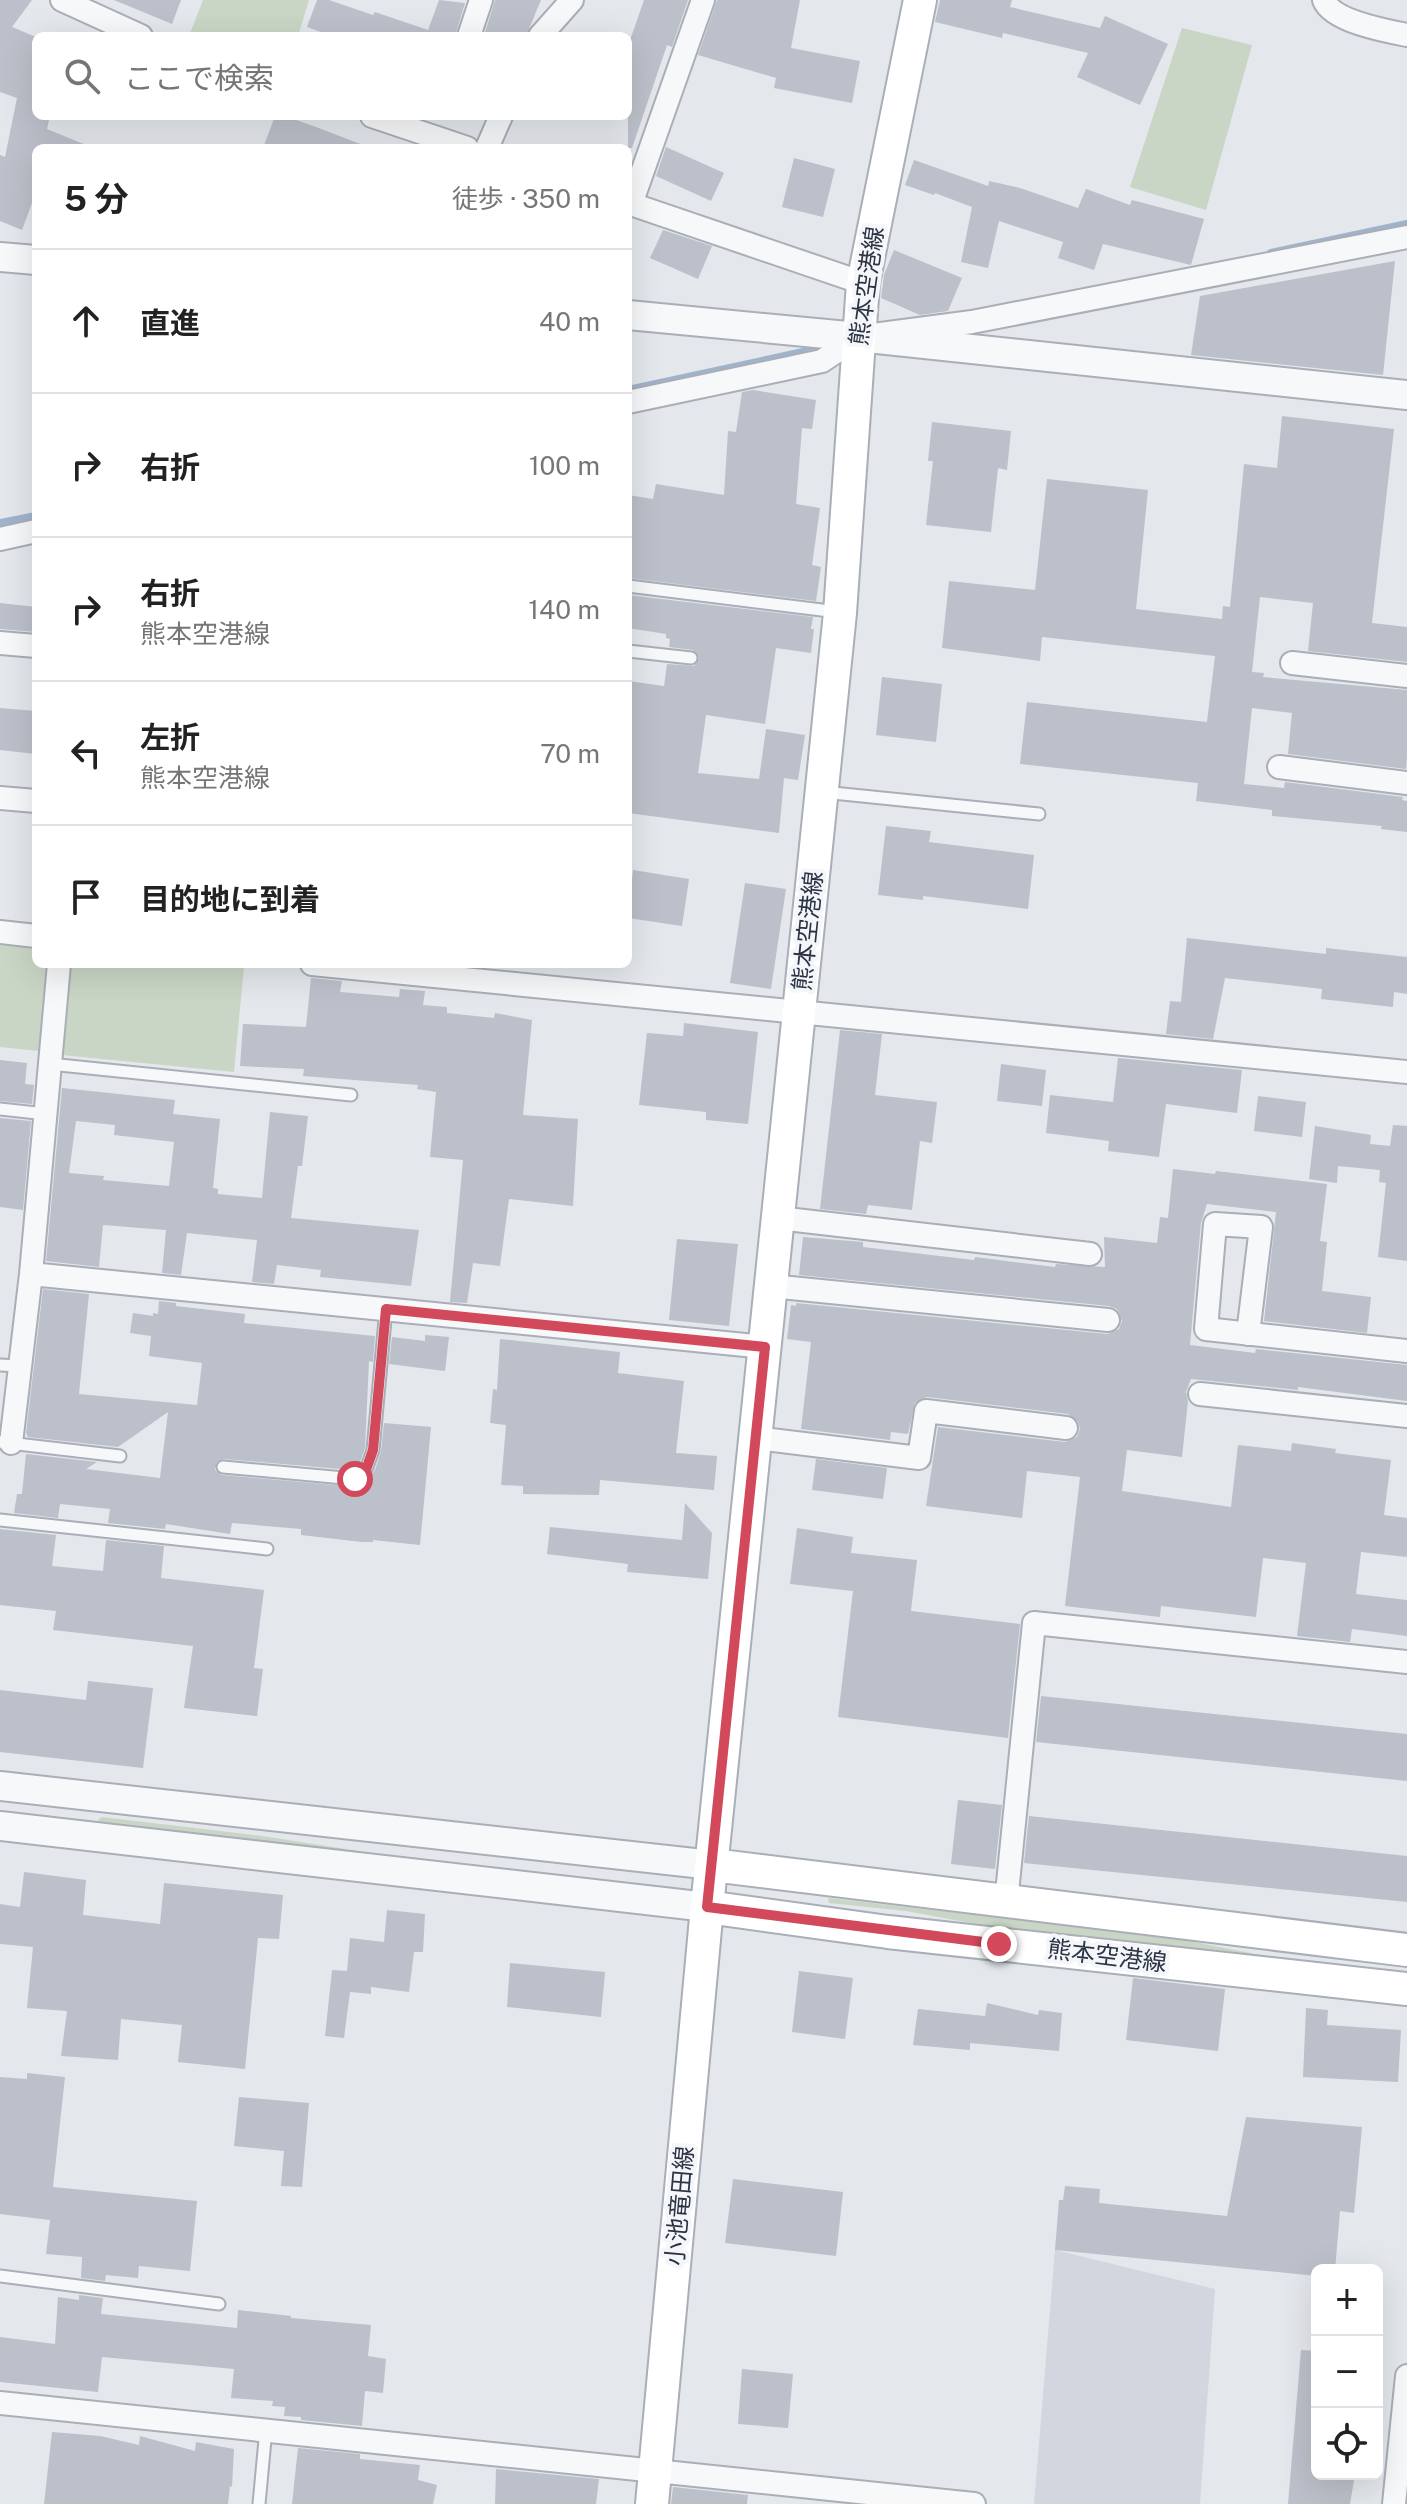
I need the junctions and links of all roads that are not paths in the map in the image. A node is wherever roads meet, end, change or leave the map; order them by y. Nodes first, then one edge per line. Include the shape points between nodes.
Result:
1 (62, 0) edge
2 (481, 0) edge
3 (572, 0) edge
4 (703, 0) edge
5 (920, 0) edge
6 (1324, 0) edge
7 (132, 32) edge
8 (470, 32) edge
9 (544, 32) edge
10 (1407, 35) edge
11 (398, 120) edge
12 (499, 120) edge
13 (438, 126) edge
14 (462, 144) edge
15 (489, 144) edge
16 (632, 197) edge
17 (632, 204) edge
18 (1407, 237) edge
19 (0, 257) edge
20 (32, 260) edge
21 (863, 283) junction
22 (632, 315) edge
23 (858, 337) junction
24 (1407, 395) edge
25 (632, 401) edge
26 (32, 532) edge
27 (0, 539) edge
28 (632, 587) edge
29 (840, 613) junction
30 (0, 643) edge
31 (32, 646) edge
32 (632, 651) edge
33 (691, 658) dead end
34 (1292, 663) dead end
35 (1407, 676) edge
36 (1279, 767) dead end
37 (1407, 783) edge
38 (823, 791) junction
39 (0, 798) edge
40 (32, 801) edge
41 (1039, 814) dead end
42 (0, 932) edge
43 (32, 936) edge
44 (59, 968) edge
45 (351, 968) edge
46 (799, 1014) junction
47 (50, 1064) junction
48 (1407, 1072) edge
49 (351, 1095) dead end
50 (0, 1109) edge
51 (46, 1114) junction
52 (778, 1218) junction
53 (1090, 1254) dead end
54 (31, 1274) junction
55 (771, 1286) junction
56 (386, 1309) junction
57 (1108, 1320) dead end
58 (1248, 1334) junction
59 (765, 1347) junction
60 (1407, 1351) edge
61 (10, 1365) edge
62 (1200, 1394) dead end
63 (1407, 1416) edge
64 (1066, 1428) dead end
65 (756, 1438) junction
66 (5, 1442) edge
67 (120, 1456) dead end
68 (223, 1467) dead end
69 (0, 1520) edge
70 (267, 1549) dead end
71 (1407, 1662) edge
72 (0, 1786) edge
73 (0, 1826) edge
74 (712, 1865) junction
75 (1006, 1903) junction
76 (707, 1907) junction
77 (1407, 1950) edge
78 (1407, 1989) edge
79 (0, 2276) edge
80 (219, 2304) dead end
81 (1407, 2376) edge
82 (0, 2403) edge
83 (266, 2429) junction
84 (656, 2471) junction
85 (259, 2504) edge
86 (652, 2504) edge
87 (974, 2504) edge
88 (1394, 2504) edge

1 - 7 street
2 - 8 street
3 - 9 street
4 - 16 street
5 - 21 main road, 熊本空港線
6 - 10 street via 1337,15
11 - 13 street
12 - 15 street
13 - 14 street
17 - 21 street
18 - 23 street via 972,322
19 - 20 street
21 - 23 main road, 熊本空港線
22 - 23 street
23 - 24 street
23 - 25 street via 822,361
23 - 29 main road, 熊本空港線
26 - 27 street
28 - 29 lane
29 - 38 main road, 熊本空港線
30 - 31 street
32 - 33 lane
34 - 35 street
36 - 37 street
38 - 41 lane
38 - 46 main road, 熊本空港線
39 - 40 street
42 - 43 street
44 - 47 street
45 - 46 street
46 - 48 street
46 - 52 main road, 熊本空港線
47 - 49 lane
47 - 51 street
50 - 51 lane
51 - 54 street
52 - 53 street
52 - 55 main road, 熊本空港線
54 - 56 street
54 - 61 street
55 - 57 street
55 - 59 main road, 熊本空港線
56 - 59 street
56 - 68 lane via 373,1450 355,1479
58 - 58 street via 1206,1329 1215,1224 1261,1227
58 - 60 street
59 - 65 main road, 熊本空港線
61 - 66 street
62 - 63 street
64 - 65 street via 926,1411 919,1458
65 - 74 main road, 熊本空港線
66 - 67 lane
69 - 70 lane
71 - 75 street via 1034,1623
72 - 74 street
73 - 76 street
74 - 75 main road, 熊本空港線
74 - 76 main road, 熊本空港線
75 - 77 main road, 熊本空港線
76 - 78 main road, 熊本空港線
76 - 84 main road, 小池竜田線
79 - 80 lane
81 - 88 street
82 - 83 street
83 - 84 street
83 - 85 lane
84 - 86 main road, 小池竜田線
84 - 87 street

